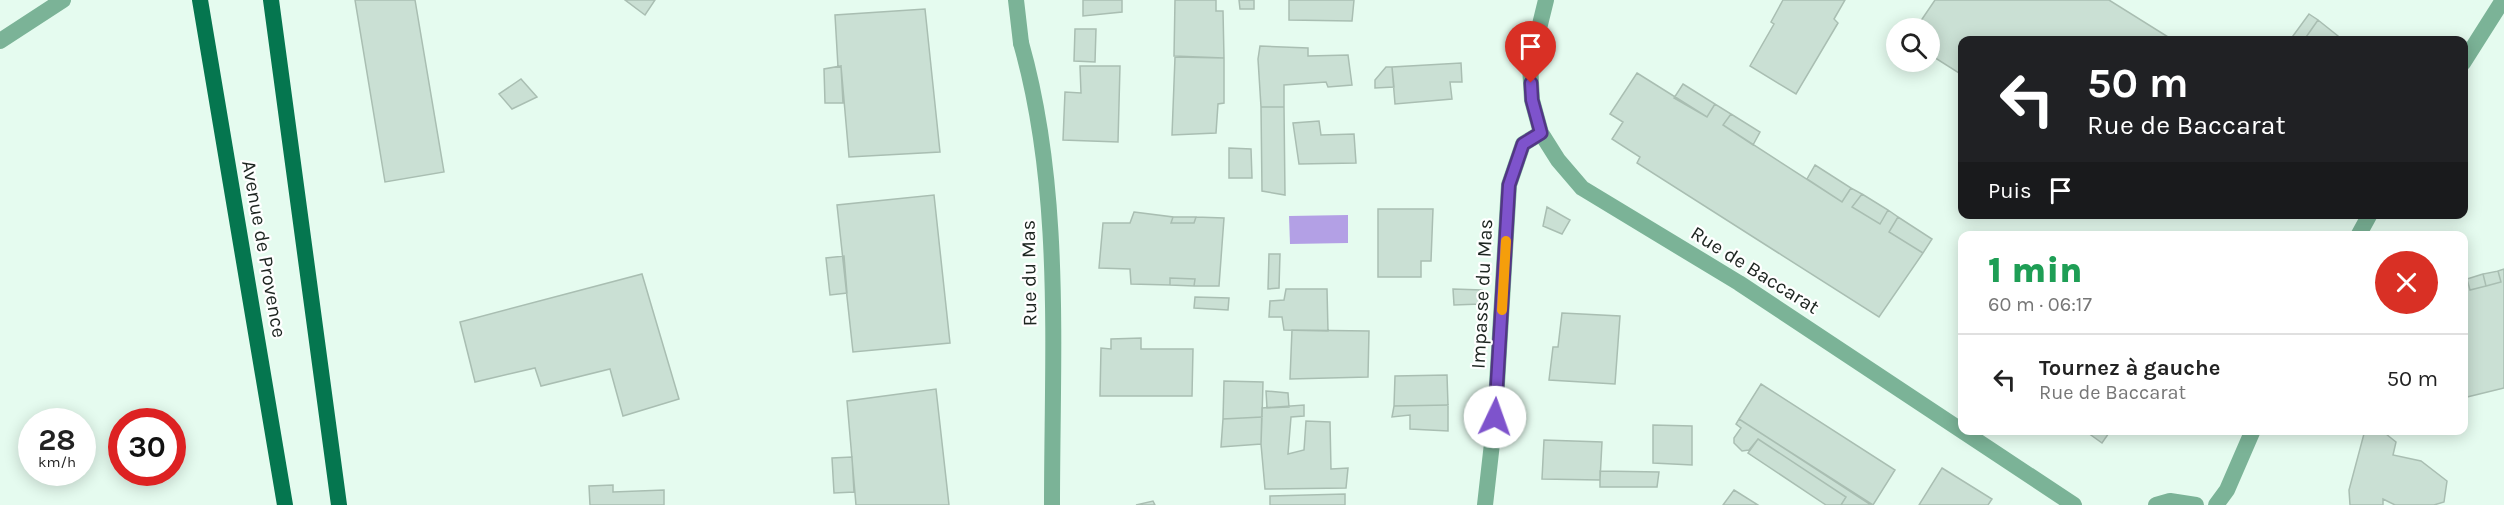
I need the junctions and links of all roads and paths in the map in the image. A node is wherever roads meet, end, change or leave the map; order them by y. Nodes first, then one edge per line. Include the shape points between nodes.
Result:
1 (63, 0) edge
2 (200, 0) edge
3 (272, 0) edge
4 (1016, 0) edge
5 (1546, 0) edge
6 (2503, 0) edge
7 (0, 40) edge
8 (2468, 55) edge
9 (1541, 133) junction
10 (1958, 428) edge
11 (1968, 435) edge
12 (2251, 435) edge
13 (285, 505) edge
14 (339, 505) edge
15 (1052, 505) edge
16 (1485, 505) edge
17 (2074, 505) edge
18 (2156, 505) edge
19 (2196, 505) edge
20 (2216, 505) edge

1 - 7 street
2 - 13 main road, Avenue de Provence
3 - 14 main road, Avenue de Provence
4 - 15 street, Rue du Mas via 1046,168 1051,255
5 - 9 street, Rue de Baccarat via 1530,65 1532,100
6 - 8 street
9 - 10 street, Rue de Baccarat via 1582,188 1739,283
9 - 16 street, Impasse du Mas via 1523,144 1509,185 1495,417
11 - 17 street, Rue de Baccarat
12 - 20 street via 2227,490
18 - 19 street via 2170,501

